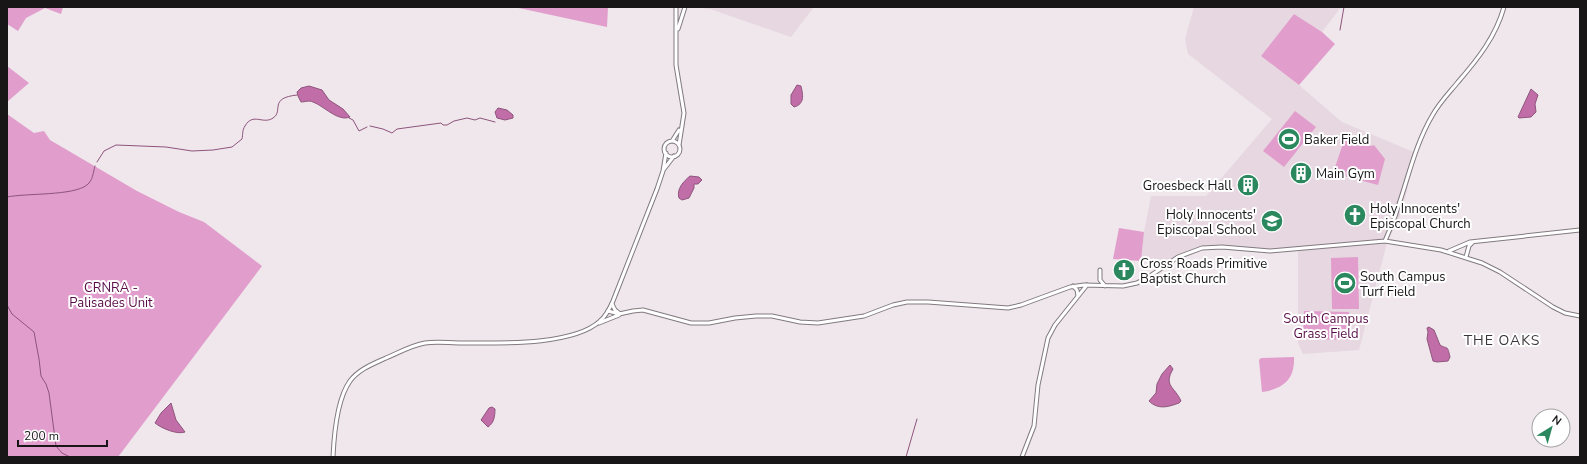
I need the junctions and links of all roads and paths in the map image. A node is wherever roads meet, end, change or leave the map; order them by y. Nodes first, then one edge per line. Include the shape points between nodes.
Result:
1 (676, 7) edge
2 (685, 7) edge
3 (1504, 7) edge
4 (677, 33) junction
5 (681, 125) junction
6 (672, 141) junction
7 (679, 145) junction
8 (666, 153) junction
9 (674, 156) junction
10 (663, 171) junction
11 (1580, 230) edge
12 (1385, 241) junction
13 (1473, 242) junction
14 (1448, 252) junction
15 (1466, 257) junction
16 (1100, 270) dead end
17 (1087, 285) junction
18 (1072, 286) junction
19 (1105, 286) junction
20 (1078, 296) junction
21 (612, 304) junction
22 (608, 311) junction
23 (620, 314) junction
24 (1580, 316) edge
25 (598, 322) junction
26 (333, 457) edge
27 (1022, 457) edge

1 - 4 street
2 - 4 street
3 - 12 street via 1488,43 1429,121
4 - 5 street via 676,65 683,104
5 - 6 street
5 - 7 street
6 - 7 street
6 - 8 street via 666,145
7 - 9 street via 679,152
8 - 9 street
8 - 10 street
9 - 10 street
10 - 21 street
11 - 13 street
12 - 14 street
12 - 19 street via 1270,251 1202,248 1178,256 1137,283
13 - 14 street
13 - 15 street
14 - 15 street
15 - 24 street via 1493,268 1553,307
16 - 19 street via 1100,280
17 - 18 street
17 - 19 street
17 - 20 street
18 - 20 street via 1077,290
18 - 23 street via 1013,307 907,302 864,316 818,323 772,316 697,323 643,310
20 - 27 street via 1048,338 1038,385 1034,426
21 - 22 street
21 - 23 street
22 - 23 street
22 - 25 street
23 - 25 street
25 - 26 street via 574,334 548,339 422,344 367,367 354,376 345,391 338,416

